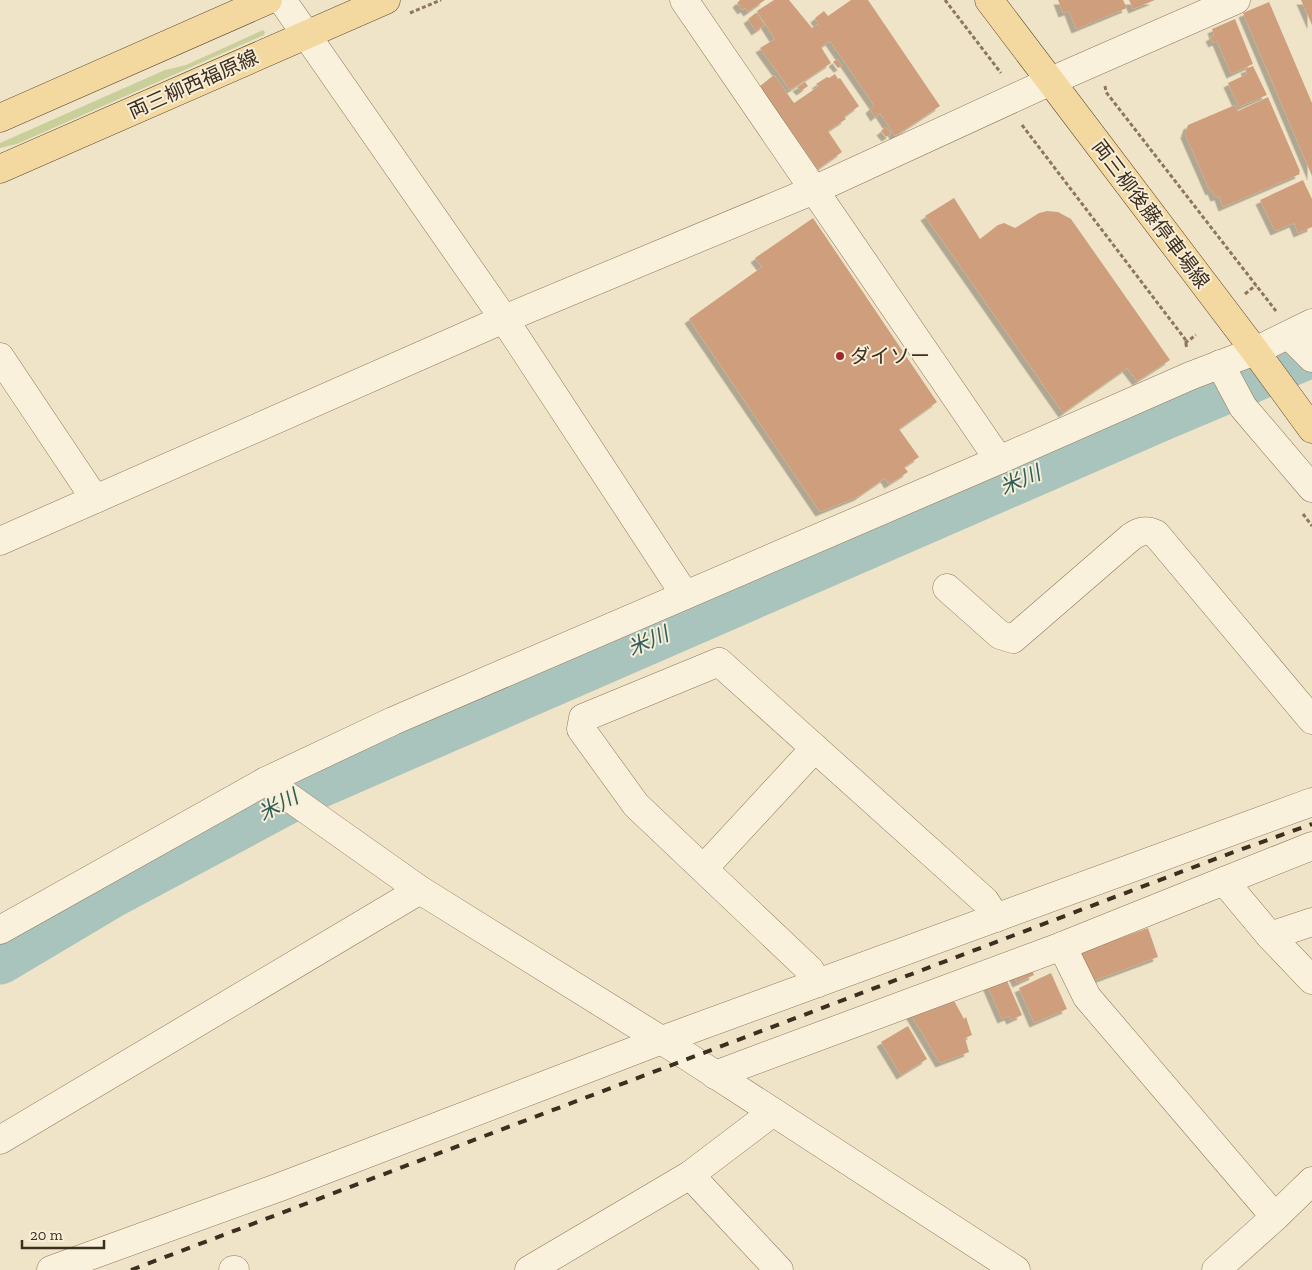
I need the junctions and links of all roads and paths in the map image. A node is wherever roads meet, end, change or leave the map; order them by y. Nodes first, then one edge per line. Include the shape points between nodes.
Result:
1 (268, 0) edge
2 (282, 0) edge
3 (386, 0) edge
4 (684, 0) edge
5 (945, 0) edge
6 (989, 0) edge
7 (1236, 0) edge
8 (306, 34) junction
9 (1006, 80) dead end
10 (1051, 81) junction
11 (1105, 82) dead end
12 (0, 118) edge
13 (1019, 122) dead end
14 (0, 169) edge
15 (814, 190) junction
16 (1256, 284) junction
17 (1244, 294) dead end
18 (504, 319) junction
19 (1294, 325) edge
20 (1196, 335) dead end
21 (1185, 343) junction
22 (1188, 352) dead end
23 (1257, 353) junction
24 (0, 357) edge
25 (1312, 358) edge
26 (1220, 364) junction
27 (1312, 429) edge
28 (999, 460) junction
29 (1312, 488) edge
30 (95, 499) junction
31 (0, 541) edge
32 (947, 588) dead end
33 (685, 595) junction
34 (1312, 720) edge
35 (815, 748) junction
36 (272, 785) junction
37 (1312, 802) edge
38 (1312, 846) edge
39 (704, 868) junction
40 (1224, 881) junction
41 (420, 890) junction
42 (996, 918) junction
43 (1312, 922) edge
44 (0, 930) edge
45 (1270, 936) junction
46 (1062, 946) junction
47 (1312, 980) edge
48 (818, 984) junction
49 (662, 1040) junction
50 (715, 1075) junction
51 (773, 1112) junction
52 (0, 1140) edge
53 (690, 1175) junction
54 (1312, 1181) edge
55 (1275, 1216) junction
56 (545, 1266) edge
57 (51, 1270) edge
58 (779, 1270) edge
59 (1016, 1270) edge
60 (1216, 1270) edge

1 - 12 main road
2 - 8 street
3 - 8 main road, 両三柳西福原線
4 - 15 street
5 - 9 path
6 - 10 main road, 両三柳後藤停車場線
7 - 10 street
8 - 14 main road, 両三柳西福原線
8 - 18 street
10 - 15 street
10 - 23 main road, 両三柳後藤停車場線
11 - 16 path via 1106,92
13 - 21 path
15 - 18 street
15 - 28 street
16 - 17 path
16 - 19 path
18 - 30 street
18 - 33 street
19 - 23 street
19 - 25 street
20 - 21 path
21 - 22 path
23 - 26 street
23 - 27 main road, 両三柳後藤停車場線
24 - 30 street
26 - 28 street
26 - 29 street via 1243,406
28 - 33 street
30 - 31 street
32 - 34 street via 1000,635 1013,638 1131,537 1148,530 1156,534
33 - 36 street via 393,721
35 - 39 street
35 - 39 street via 719,662 584,718 581,729 636,805
35 - 42 street via 986,901
36 - 41 street
36 - 44 street
37 - 42 street
38 - 40 street
39 - 48 street via 810,970
40 - 45 street
40 - 46 street
41 - 49 street
41 - 52 street
42 - 48 street
43 - 45 street
45 - 47 street
46 - 50 street
46 - 55 street via 1086,998
48 - 49 street
49 - 50 street
49 - 57 street via 280,1187
50 - 51 street
51 - 53 street
51 - 59 street
53 - 56 street
53 - 58 street
54 - 55 street
55 - 60 street

